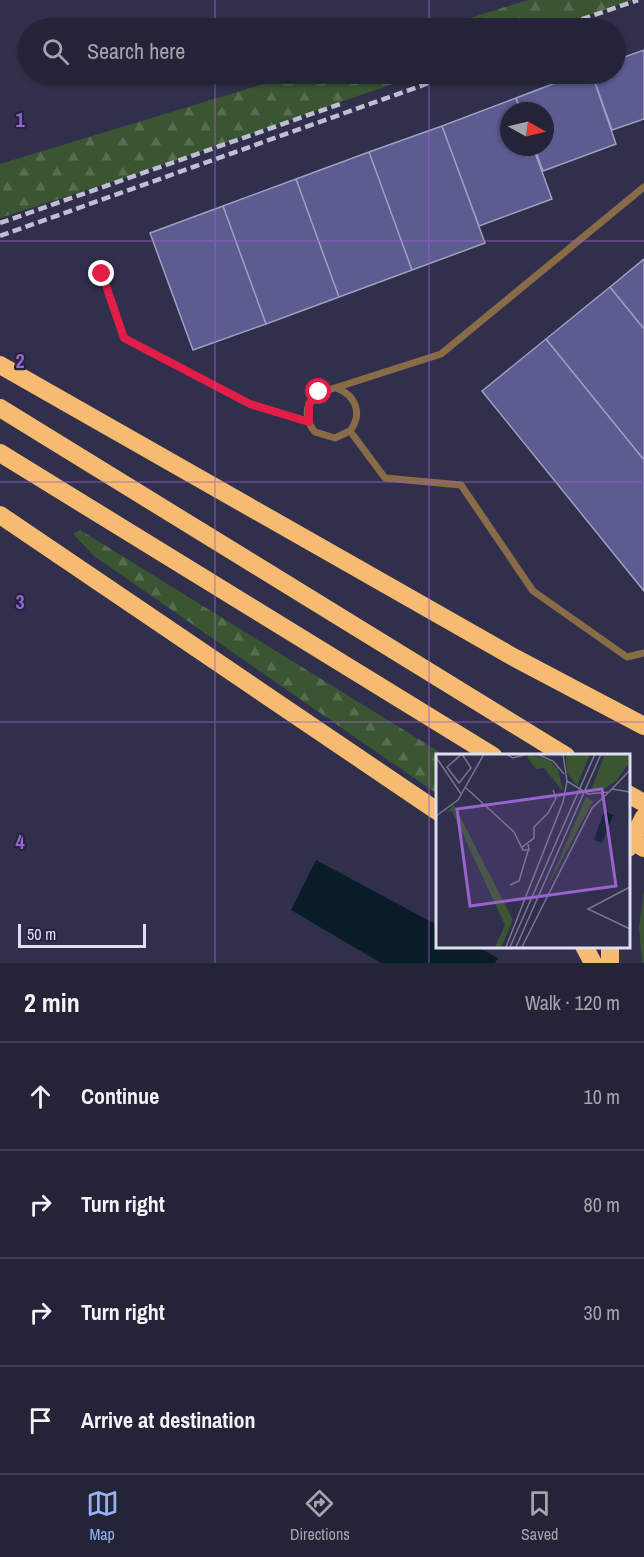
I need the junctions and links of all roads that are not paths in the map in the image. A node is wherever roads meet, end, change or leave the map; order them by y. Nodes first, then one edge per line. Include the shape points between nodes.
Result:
1 (644, 187) edge
2 (102, 274) dead end
3 (0, 365) edge
4 (336, 388) junction
5 (0, 408) edge
6 (309, 422) junction
7 (350, 431) junction
8 (0, 453) edge
9 (0, 514) edge
10 (644, 653) edge
11 (644, 726) edge
12 (490, 754) edge
13 (563, 754) edge
14 (629, 795) edge
15 (644, 803) edge
16 (436, 810) edge
17 (644, 817) edge
18 (629, 839) edge
19 (629, 844) edge
20 (644, 848) edge
21 (585, 948) edge
22 (593, 963) edge

1 - 4 lane via 441,354
2 - 6 lane via 124,338 250,404
3 - 11 highway via 515,658
4 - 6 lane via 324,389 313,397 307,409
4 - 7 lane via 349,395 357,409
5 - 13 highway
6 - 7 lane via 315,432 327,438 341,437
7 - 10 lane via 385,478 461,485 533,591 627,657
8 - 12 highway
9 - 16 highway
14 - 15 highway
17 - 19 highway
18 - 20 highway, bridge
21 - 22 highway

